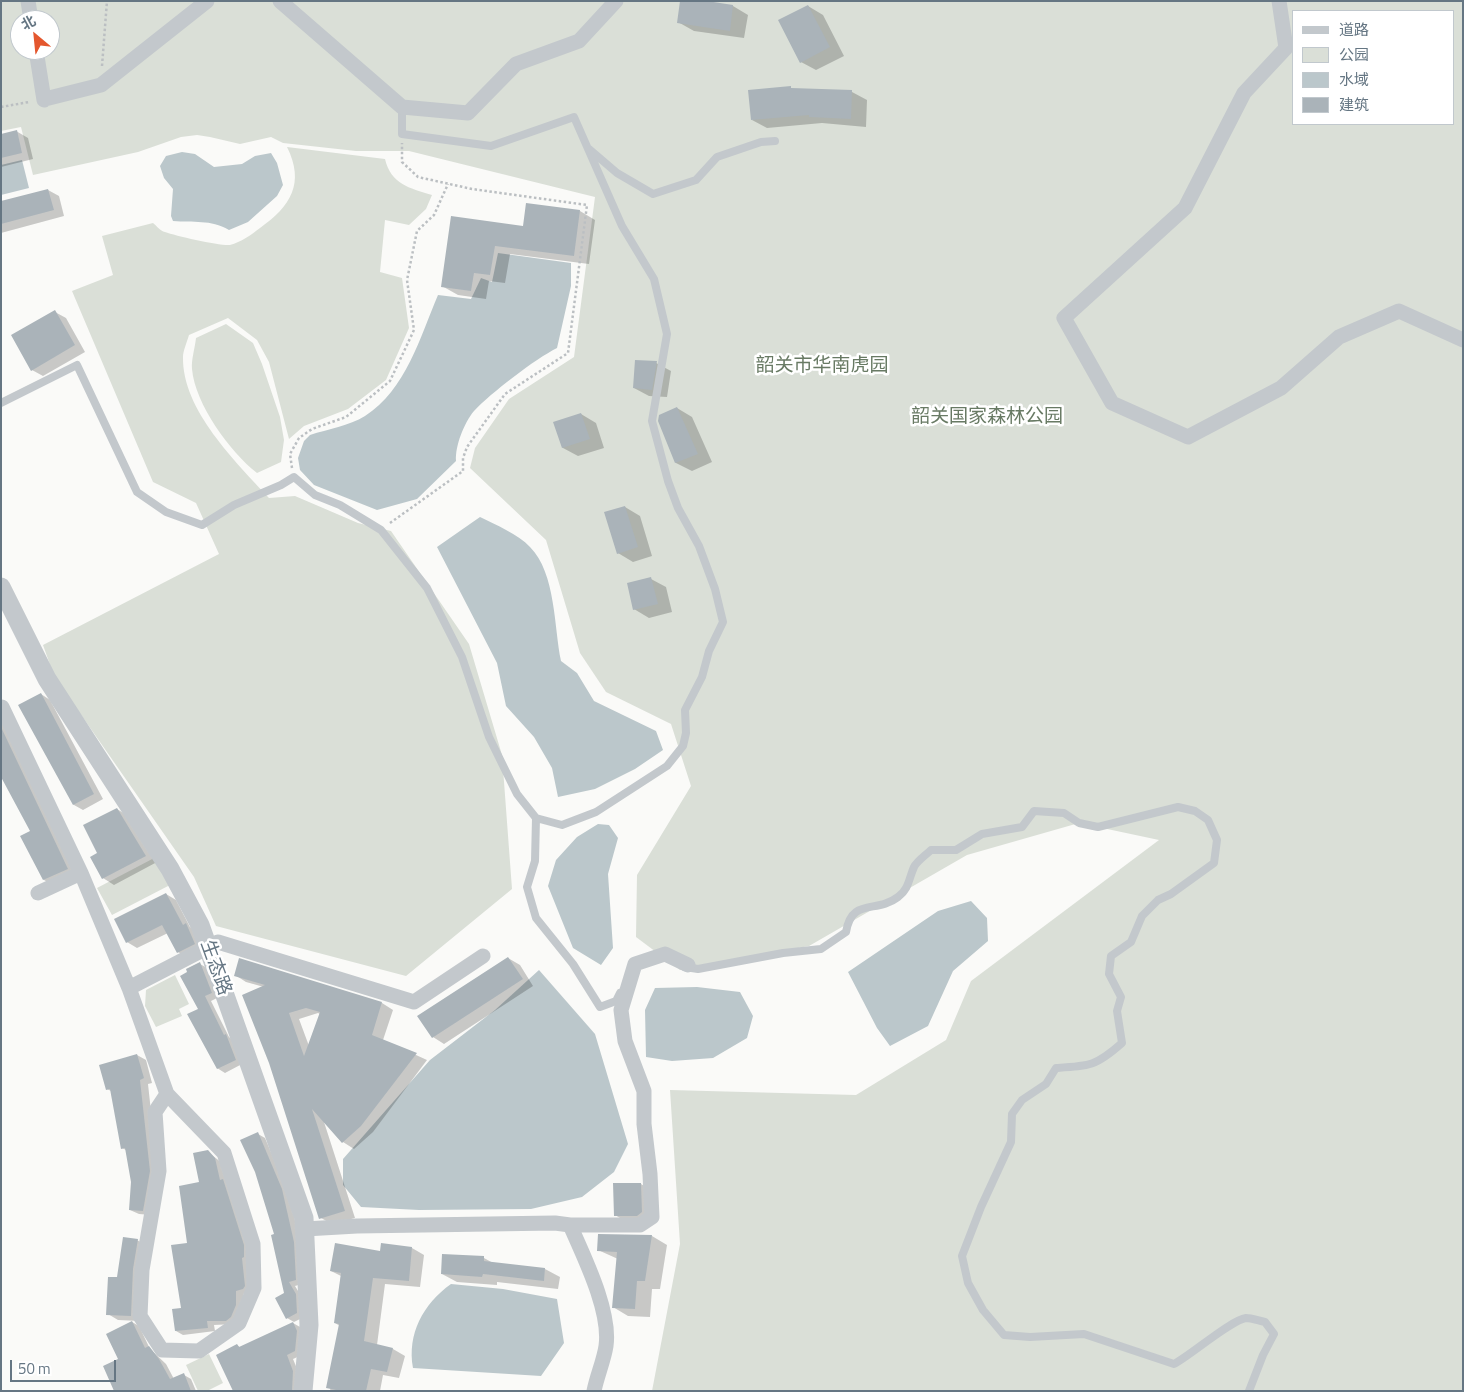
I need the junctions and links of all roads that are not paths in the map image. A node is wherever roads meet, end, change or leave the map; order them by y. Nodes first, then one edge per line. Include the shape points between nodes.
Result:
1 (207, 1) edge
2 (280, 1) edge
3 (616, 1) edge
4 (1278, 1) edge
5 (38, 60) edge
6 (402, 107) junction
7 (775, 141) dead end
8 (588, 148) junction
9 (1463, 340) edge
10 (1, 402) edge
11 (1, 587) edge
12 (2, 707) edge
13 (536, 818) junction
14 (81, 873) junction
15 (38, 893) dead end
16 (208, 947) junction
17 (483, 956) dead end
18 (650, 959) junction
19 (688, 965) dead end
20 (129, 988) junction
21 (167, 1094) junction
22 (570, 1225) junction
23 (305, 1229) junction
24 (303, 1391) edge
25 (594, 1391) edge
26 (1249, 1391) edge

1 - 5 street via 101,85 44,100
2 - 6 street
3 - 6 street via 579,41 516,64 468,113
4 - 9 street via 1286,48 1244,93 1185,208 1064,318 1112,403 1188,437 1280,388 1339,337 1399,311
6 - 8 lane via 402,134 491,146 574,117
7 - 8 lane via 761,142 717,157 696,180 653,194 617,173
8 - 13 lane via 622,226 654,279 667,334 652,421 668,481 678,508 699,546 723,622 709,651 702,677 685,710 683,746 666,766 596,812 562,825
10 - 13 lane via 77,365 137,492 166,512 202,525 234,505 294,477 316,495 340,505 381,530 427,588 462,658 489,738 517,794
11 - 16 street, 生态路 via 47,679 170,869
12 - 14 street
13 - 18 lane via 535,861 528,887 536,918 573,964 600,1007 616,1000 628,963
14 - 15 street
14 - 20 street
16 - 17 street via 218,942 414,1002
16 - 20 street
16 - 23 street, 生态路 via 304,1218
18 - 19 street via 665,954
18 - 22 street via 636,964 620,1010 625,1041 644,1090 652,1216 640,1225
18 - 26 lane via 672,961 698,969 821,949 846,932 853,912 870,906 879,908 899,897 910,883 915,866 931,850 956,850 982,834 1022,827 1034,811 1064,813 1079,823 1098,827 1178,807 1195,811 1208,820 1217,840 1214,863 1158,900 1142,916 1131,942 1111,956 1109,974 1121,997 1117,1012 1122,1043 1102,1061 1087,1067 1056,1068 1046,1084 1022,1100 1012,1114 1010,1142 962,1256 968,1283 983,1310 1004,1335 1084,1334 1174,1364 1233,1323 1246,1318 1265,1322 1274,1334
20 - 21 street
21 - 21 street via 155,1112 159,1171 142,1270 140,1316 162,1350 199,1351 239,1323 254,1288 253,1244 224,1153
22 - 23 street via 536,1223
22 - 25 street via 599,1299 606,1330 606,1347
23 - 24 street, 生态路 via 309,1325

